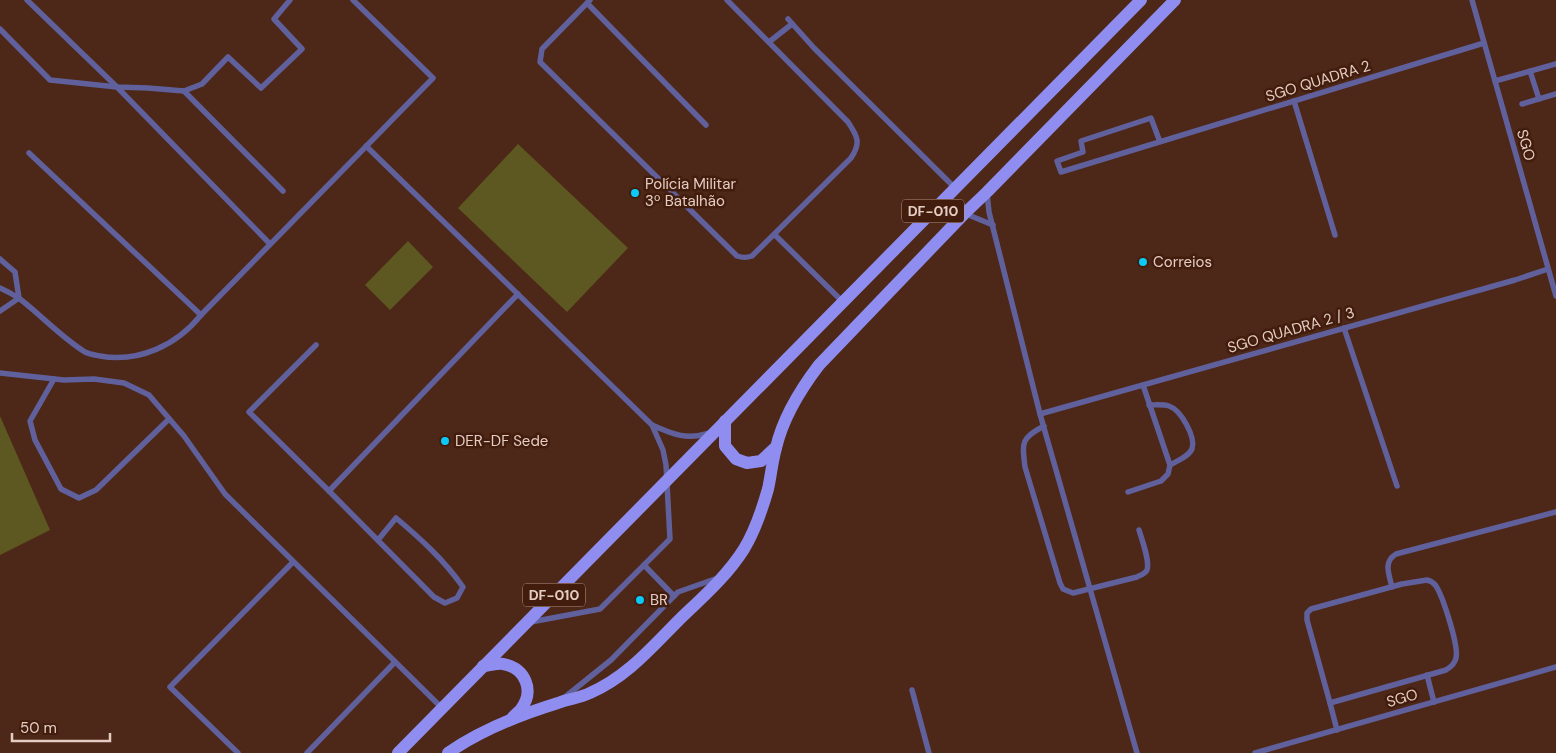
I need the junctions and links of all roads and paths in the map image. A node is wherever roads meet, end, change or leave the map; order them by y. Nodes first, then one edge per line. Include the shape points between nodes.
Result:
1 (27, 0) edge
2 (290, 0) edge
3 (353, 0) edge
4 (728, 0) edge
5 (1141, 0) edge
6 (1175, 0) edge
7 (1472, 0) edge
8 (589, 2) edge
9 (0, 29) edge
10 (769, 42) junction
11 (1484, 43) junction
12 (1556, 64) edge
13 (1530, 71) junction
14 (1495, 81) junction
15 (117, 87) junction
16 (184, 91) junction
17 (1556, 94) edge
18 (1539, 99) junction
19 (1294, 101) junction
20 (1522, 104) dead end
21 (706, 125) dead end
22 (1160, 142) junction
23 (366, 146) junction
24 (30, 153) dead end
25 (956, 188) junction
26 (283, 192) dead end
27 (987, 192) junction
28 (964, 214) junction
29 (993, 226) junction
30 (775, 234) junction
31 (1335, 235) dead end
32 (270, 244) junction
33 (0, 259) edge
34 (1548, 268) junction
35 (0, 288) edge
36 (518, 294) junction
37 (1556, 296) edge
38 (19, 298) junction
39 (843, 302) junction
40 (0, 310) edge
41 (201, 315) junction
42 (1344, 328) junction
43 (316, 345) dead end
44 (0, 373) edge
45 (54, 379) junction
46 (1143, 385) junction
47 (1149, 404) junction
48 (1040, 414) junction
49 (169, 419) junction
50 (652, 426) junction
51 (721, 426) junction
52 (1044, 426) junction
53 (776, 447) junction
54 (1170, 465) junction
55 (666, 481) junction
56 (1397, 486) dead end
57 (329, 491) junction
58 (1128, 492) dead end
59 (1556, 512) edge
60 (1139, 530) dead end
61 (378, 540) junction
62 (293, 562) junction
63 (644, 565) junction
64 (724, 576) junction
65 (1392, 587) junction
66 (1090, 590) junction
67 (674, 596) junction
68 (526, 623) junction
69 (395, 662) junction
70 (483, 666) junction
71 (1556, 667) edge
72 (1427, 676) junction
73 (912, 690) dead end
74 (1434, 702) junction
75 (558, 703) junction
76 (1330, 703) junction
77 (442, 708) junction
78 (509, 720) junction
79 (1336, 730) junction
80 (238, 753) edge
81 (307, 753) edge
82 (398, 753) edge
83 (448, 753) edge
84 (929, 753) edge
85 (1137, 753) edge
86 (1256, 753) edge

1 - 15 lane
2 - 16 lane via 274,19 302,49 261,88 228,57 202,84
3 - 23 lane via 432,78
4 - 10 lane
5 - 25 main road, DF-010
6 - 27 main road, DF-010
7 - 11 lane, SGO
8 - 21 lane
8 - 30 lane via 542,49 540,62 737,256 752,256
9 - 15 lane via 50,80
10 - 25 lane via 790,22
10 - 30 lane via 848,122 858,141 851,158
11 - 14 lane, SGO
11 - 19 lane, SGO QUADRA 2
12 - 13 lane
13 - 14 lane
13 - 18 lane
14 - 34 lane, SGO
15 - 16 lane
15 - 32 lane
16 - 26 lane
17 - 18 lane
18 - 20 lane
19 - 22 lane, SGO QUADRA 2
19 - 31 lane
22 - 22 lane, SGO QUADRA 2 via 1061,172 1057,161 1084,152 1081,141 1151,118
23 - 32 lane
23 - 36 lane
24 - 41 lane
25 - 39 main road, DF-010
27 - 28 main road, DF-010
27 - 29 lane
28 - 29 lane
28 - 53 main road, DF-010 via 819,365 790,409
29 - 48 lane
30 - 39 lane
32 - 41 lane
33 - 38 lane via 15,272
34 - 37 lane, SGO
34 - 42 lane, SGO QUADRA 2 / 3
35 - 38 lane
36 - 50 lane
36 - 57 lane
38 - 40 lane
38 - 41 lane via 87,353 110,358 145,355 176,340
39 - 51 main road, DF-010
42 - 46 lane, SGO QUADRA 2 / 3
42 - 56 lane
43 - 57 lane via 249,412
44 - 45 lane
45 - 49 lane via 124,383 149,395
45 - 49 lane via 30,421 35,440 61,489 79,498 96,490
46 - 47 lane
46 - 48 lane, SGO QUADRA 2 / 3
47 - 54 lane
47 - 54 lane via 1171,406 1182,416 1192,437 1188,455
48 - 52 lane
49 - 62 lane via 225,494
50 - 51 lane via 672,434 696,437
50 - 55 lane via 663,450
51 - 53 main road via 725,446 736,459 747,463 761,461
51 - 55 main road, DF-010
52 - 66 lane
52 - 66 lane via 1029,433 1024,441 1025,467 1060,583 1073,593
53 - 64 main road, DF-010 via 768,489 755,527
54 - 58 lane via 1168,474 1161,481
55 - 63 lane via 670,539
55 - 68 main road, DF-010
57 - 61 lane
59 - 65 lane via 1396,554 1387,566
60 - 66 lane via 1148,563 1144,574
61 - 61 lane via 434,597 445,602 457,598 463,586 455,575 425,542 396,518
62 - 69 lane
62 - 80 lane via 170,687
63 - 67 lane
63 - 68 lane via 600,609
64 - 67 lane
64 - 75 main road, DF-010 via 628,670 607,686
65 - 72 lane via 1427,580 1439,593 1456,643 1456,660 1446,670
65 - 76 lane via 1307,613
66 - 85 lane
67 - 75 lane via 611,660
68 - 70 main road, DF-010
69 - 77 lane
69 - 81 lane
70 - 77 main road, DF-010
70 - 78 main road via 502,664 520,671 526,681 528,695 521,709
71 - 74 lane, SGO
72 - 74 lane
72 - 76 lane
73 - 84 lane
74 - 79 lane, SGO
75 - 78 main road, DF-010
76 - 79 lane
77 - 82 main road, DF-010
78 - 83 main road, DF-010 via 465,740
79 - 86 lane, SGO

